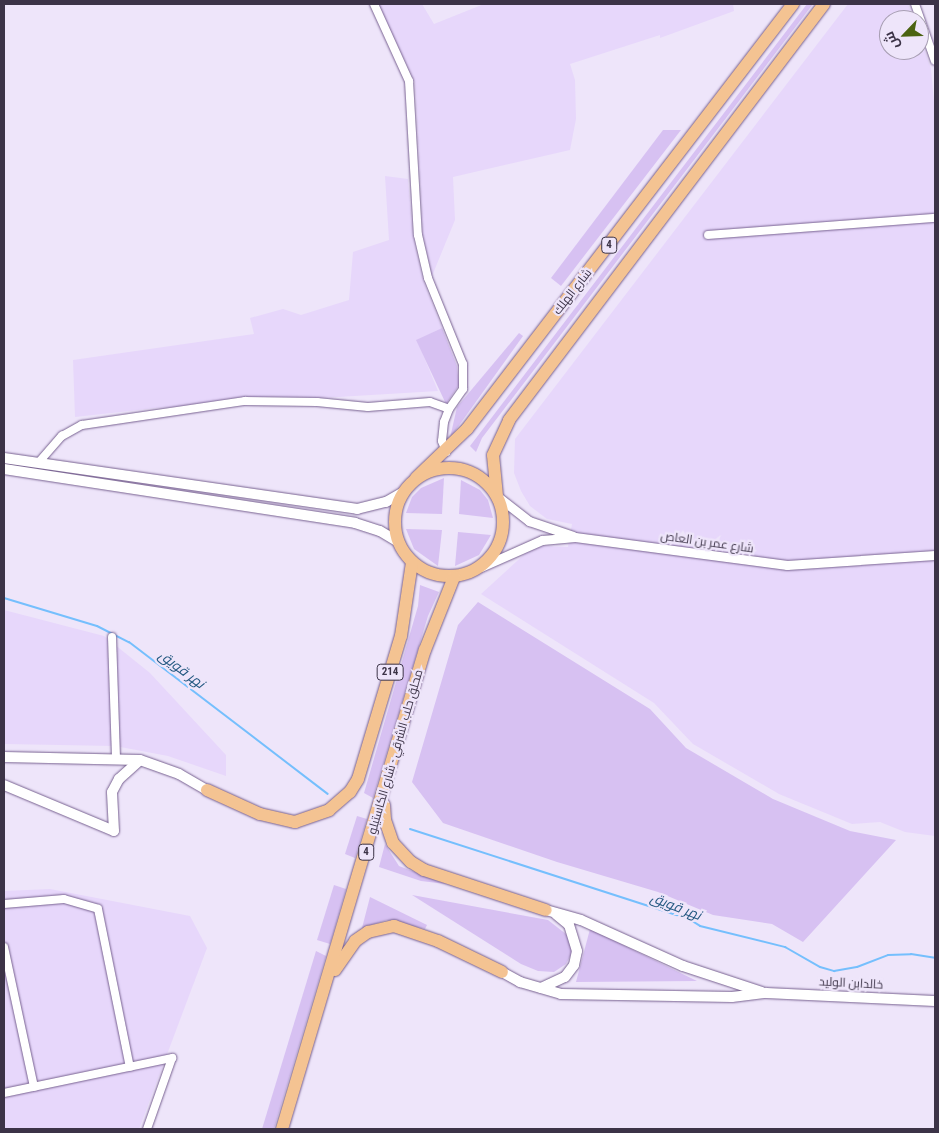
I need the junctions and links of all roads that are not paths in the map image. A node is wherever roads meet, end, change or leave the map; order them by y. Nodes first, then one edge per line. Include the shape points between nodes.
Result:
1 (374, 4) edge
2 (793, 4) edge
3 (824, 4) edge
4 (915, 4) edge
5 (935, 61) edge
6 (935, 218) edge
7 (708, 235) dead end
8 (448, 409) junction
9 (446, 452) junction
10 (4, 458) edge
11 (39, 462) junction
12 (4, 469) edge
13 (416, 478) junction
14 (403, 492) junction
15 (497, 496) junction
16 (575, 537) junction
17 (398, 542) junction
18 (935, 555) edge
19 (412, 562) junction
20 (481, 567) junction
21 (454, 577) junction
22 (112, 637) dead end
23 (4, 757) edge
24 (116, 758) junction
25 (140, 760) junction
26 (4, 785) edge
27 (385, 789) junction
28 (207, 790) joint
29 (4, 904) edge
30 (546, 910) junction
31 (4, 947) edge
32 (502, 972) joint
33 (328, 980) junction
34 (8, 986) edge
35 (540, 988) junction
36 (766, 993) junction
37 (935, 1001) edge
38 (130, 1067) junction
39 (34, 1087) junction
40 (4, 1093) edge
41 (147, 1129) edge
42 (282, 1129) edge

1 - 8 street via 408,82 418,235 428,278 463,364 463,389
2 - 9 highway, شارع الهلك / 4
3 - 15 highway, شارع الهلك / 4 via 509,420 493,455
4 - 5 street
6 - 7 street
8 - 9 street via 442,441
8 - 11 street via 430,402 374,408 317,402 240,402 82,425 62,436
9 - 13 highway, شارع الهلك / 4
10 - 11 main road
11 - 14 main road via 358,509 386,502
12 - 17 main road via 355,523 380,531
13 - 14 highway
13 - 15 highway via 433,470 451,468 469,472 485,481
14 - 17 highway via 394,516
15 - 16 street via 529,521
15 - 20 highway via 504,526 500,542
16 - 18 street, شارع عمر بن العاص via 787,565
16 - 20 street, شارع عمر بن العاص via 542,540
17 - 19 highway
19 - 21 highway via 427,573
19 - 28 highway, 214 via 400,636 358,779 329,810 295,822 260,814
20 - 21 highway
21 - 27 highway, محلق حلب الشرقي - شارع الكاستيلو / 4 via 428,642
22 - 24 street
23 - 24 main road
24 - 25 main road
25 - 26 main road via 119,779 112,792 114,831
25 - 28 main road via 179,774
27 - 30 highway via 385,820 393,843 411,862 424,870
27 - 33 highway, محلق حلب الشرقي - شارع الكاستيلو / 4
29 - 38 street via 64,899 98,908
30 - 35 main road via 569,925 577,952 566,976
30 - 36 main road via 581,920 690,969
31 - 34 street
32 - 33 highway via 438,941 394,926 368,932 355,941
32 - 35 main road
33 - 42 highway, محلق حلب الشرقي - شارع الكاستيلو / 4
34 - 39 street
35 - 36 main road via 583,996 732,997
36 - 37 main road, خالدابن الوليد
38 - 39 street
38 - 41 street via 172,1058
39 - 40 street

